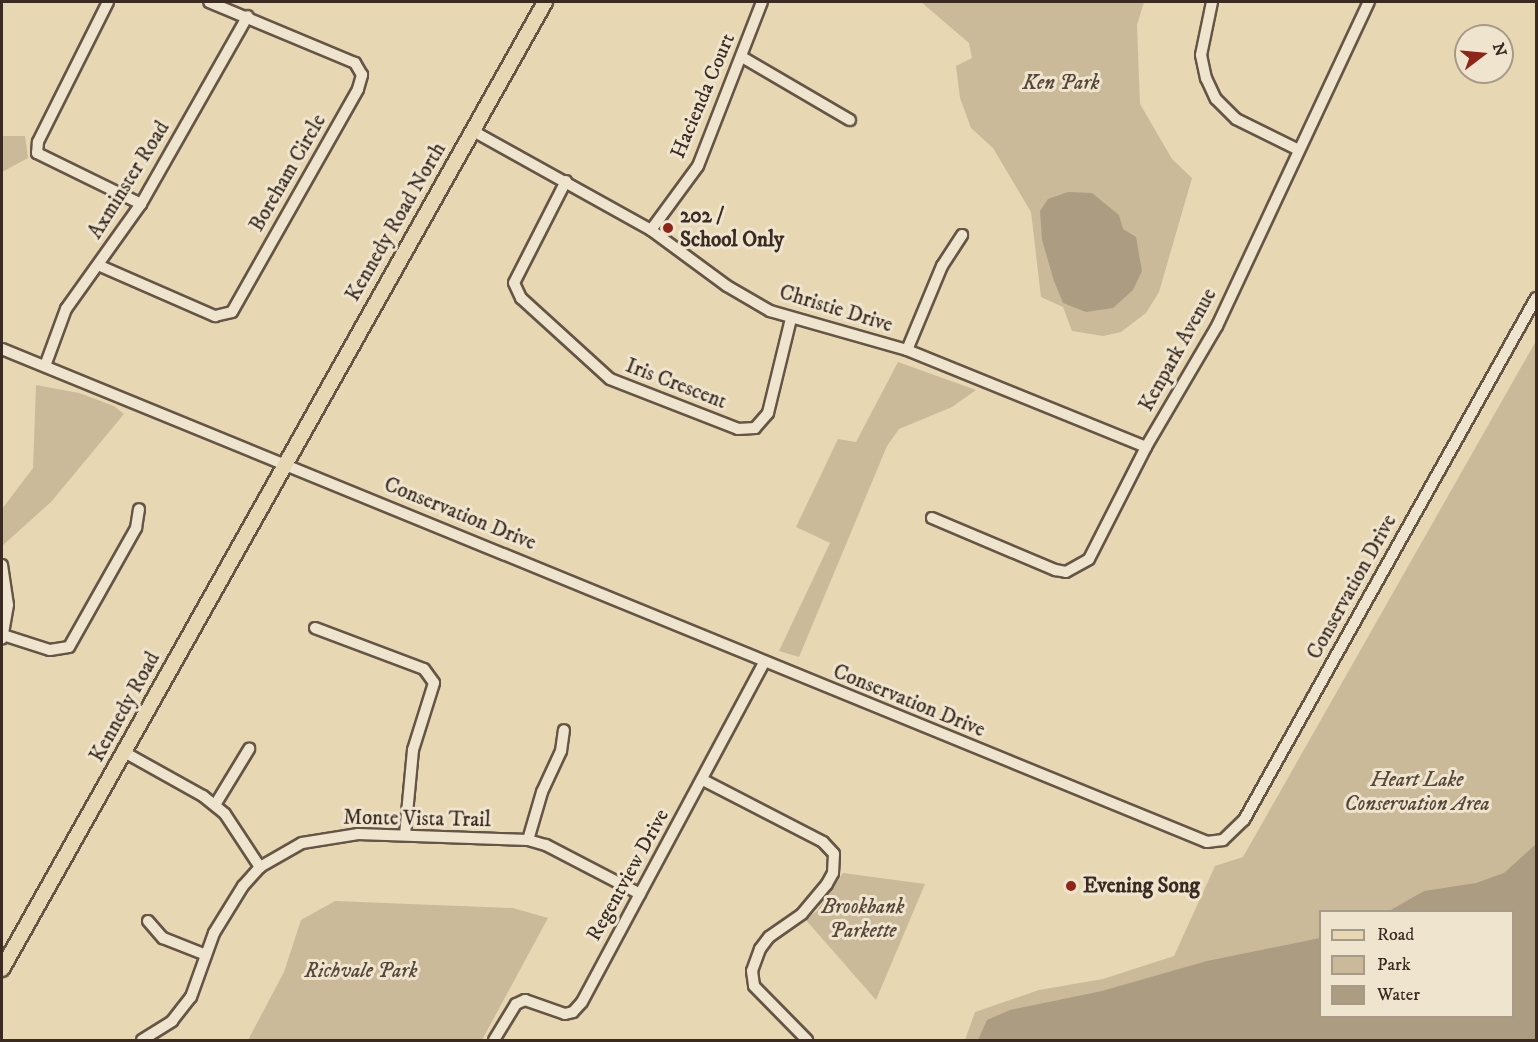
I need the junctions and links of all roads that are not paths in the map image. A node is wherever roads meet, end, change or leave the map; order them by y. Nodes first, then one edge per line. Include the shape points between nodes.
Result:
1 (108, 2) edge
2 (209, 2) edge
3 (545, 2) edge
4 (762, 2) edge
5 (1212, 2) edge
6 (1369, 2) edge
7 (248, 16) junction
8 (742, 57) junction
9 (850, 120) dead end
10 (473, 131) junction
11 (1299, 150) junction
12 (566, 182) junction
13 (141, 204) junction
14 (651, 230) junction
15 (962, 235) dead end
16 (98, 266) junction
17 (1536, 298) edge
18 (791, 319) junction
19 (2, 349) edge
20 (907, 350) junction
21 (45, 366) junction
22 (1146, 447) junction
23 (284, 464) junction
24 (139, 509) dead end
25 (932, 518) dead end
26 (2, 565) edge
27 (315, 628) dead end
28 (2, 637) edge
29 (764, 663) junction
30 (564, 730) dead end
31 (249, 749) dead end
32 (124, 752) junction
33 (703, 780) junction
34 (215, 806) junction
35 (405, 835) junction
36 (528, 840) junction
37 (260, 867) junction
38 (640, 894) junction
39 (148, 921) dead end
40 (206, 955) junction
41 (2, 969) edge
42 (142, 1041) edge
43 (494, 1041) edge
44 (807, 1041) edge

1 - 13 street via 38,142 37,153
2 - 7 street, Boreham Circle
3 - 10 main road, Kennedy Road North
4 - 8 street, Hacienda Court
5 - 11 street via 1201,55 1216,99 1236,119
6 - 11 street, Kenpark Avenue
7 - 13 street, Axminster Road
7 - 16 street, Boreham Circle via 355,63 362,75 232,312 215,316
8 - 9 street
8 - 14 street, Hacienda Court via 698,166
10 - 12 street, Christie Drive
10 - 23 main road, Kennedy Road North
11 - 22 street, Kenpark Avenue via 1217,326
12 - 14 street, Christie Drive
12 - 18 street, Iris Crescent via 513,283 521,298 610,379 738,429 755,428 768,413
13 - 16 street, Axminster Road
14 - 18 street, Christie Drive via 727,286
15 - 20 street via 942,266
16 - 21 street, Axminster Road via 66,309
17 - 29 street, Conservation Drive via 1244,820 1223,840 1207,842 1182,833
18 - 20 street, Christie Drive
19 - 21 street, Conservation Drive
20 - 22 street, Christie Drive
21 - 23 street, Conservation Drive
22 - 25 street, Kenpark Avenue via 1089,559 1066,572
23 - 29 street, Conservation Drive
23 - 32 main road, Kennedy Road
24 - 28 street via 136,528 69,646 50,650
26 - 28 street via 8,596
27 - 35 street via 424,669 434,684 416,737
29 - 33 street, Regentview Drive
30 - 36 street via 561,751 542,792
31 - 34 street
32 - 34 street
32 - 41 main road, Kennedy Road
33 - 38 street, Regentview Drive
33 - 44 street via 823,843 834,854 833,873 827,884 802,914 769,937 752,971 754,986
34 - 37 street via 235,827
35 - 36 street, Monte Vista Trail
35 - 37 street, Monte Vista Trail via 320,838 292,847
36 - 38 street, Monte Vista Trail via 546,845
37 - 40 street, Monte Vista Trail via 228,905
38 - 43 street, Regentview Drive via 573,1012 555,1012 525,1000 516,1004
39 - 40 street via 163,938
40 - 42 street, Monte Vista Trail via 182,1010 162,1030

